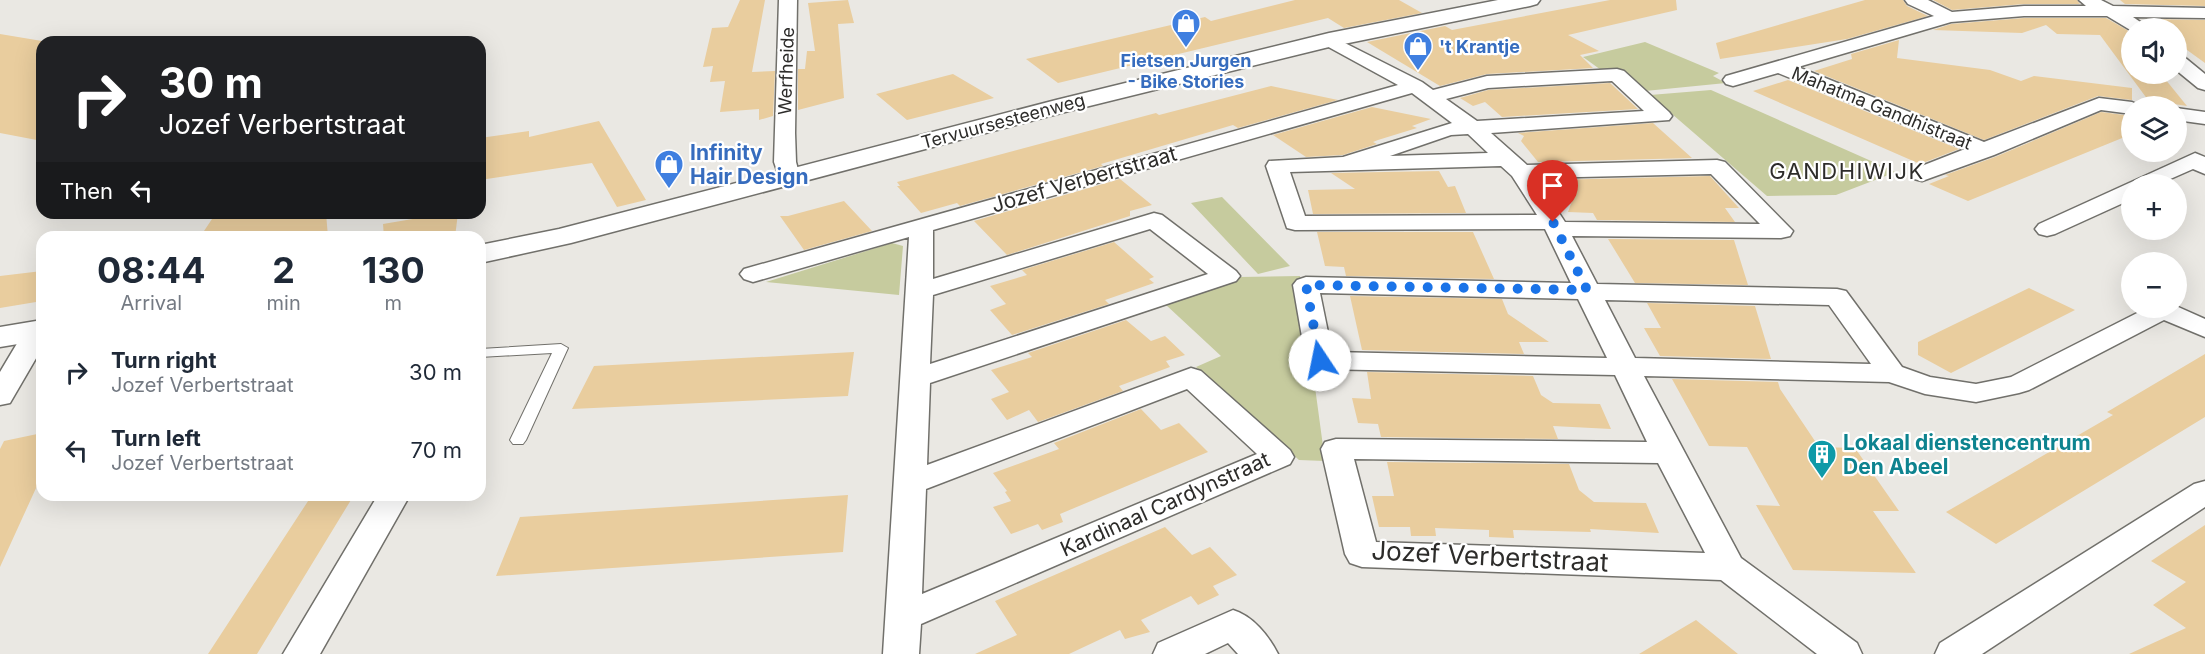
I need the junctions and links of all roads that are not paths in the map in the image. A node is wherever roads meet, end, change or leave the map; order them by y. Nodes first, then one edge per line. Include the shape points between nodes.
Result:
1 (788, 0) edge
2 (1530, 0) edge
3 (1914, 0) edge
4 (2088, 0) edge
5 (2109, 11) junction
6 (2205, 13) edge
7 (1950, 17) junction
8 (2122, 18) edge
9 (1329, 40) junction
10 (1778, 66) junction
11 (2187, 69) edge
12 (1733, 80) dead end
13 (2205, 84) edge
14 (1423, 91) junction
15 (2121, 107) edge
16 (2187, 116) edge
17 (2205, 118) edge
18 (1472, 127) junction
19 (1986, 150) junction
20 (1342, 165) junction
21 (1514, 165) junction
22 (2205, 167) edge
23 (1922, 174) dead end
24 (2164, 174) edge
25 (789, 177) junction
26 (2121, 195) edge
27 (921, 225) junction
28 (1555, 226) junction
29 (2047, 229) dead end
30 (486, 253) edge
31 (753, 274) dead end
32 (1587, 290) junction
33 (920, 291) junction
34 (2205, 329) edge
35 (36, 331) edge
36 (0, 337) edge
37 (36, 337) edge
38 (486, 353) edge
39 (1624, 366) junction
40 (1892, 373) junction
41 (914, 379) junction
42 (0, 396) edge
43 (518, 440) dead end
44 (1668, 453) junction
45 (909, 483) junction
46 (2205, 492) edge
47 (390, 501) edge
48 (1729, 567) junction
49 (902, 617) junction
50 (301, 654) edge
51 (901, 654) edge
52 (1171, 654) edge
53 (1260, 654) edge
54 (1844, 654) edge
55 (1953, 654) edge

1 - 25 street, Werfheide via 784,133
2 - 9 street, Tervuursesteenweg
3 - 7 street
4 - 5 street
5 - 6 street
5 - 7 street, Mahatma Gandhistraat via 2024,11
5 - 8 street
7 - 10 street, Mahatma Gandhistraat
9 - 14 street
9 - 25 street, Tervuursesteenweg
10 - 12 street, Mahatma Gandhistraat
10 - 19 street, Mahatma Gandhistraat
11 - 13 street
14 - 18 street
14 - 18 street, Jozef Verbertstraat via 1487,82 1617,75 1662,116
14 - 27 street, Jozef Verbertstraat
15 - 19 street, Mahatma Gandhistraat via 2099,104
16 - 17 street
18 - 20 street, Jozef Verbertstraat via 1449,129
18 - 21 street
19 - 23 street, Mahatma Gandhistraat
20 - 21 street, Jozef Verbertstraat
20 - 28 street, Jozef Verbertstraat via 1277,166 1295,223
21 - 28 street
21 - 28 street, Jozef Verbertstraat via 1717,167 1781,231
22 - 24 street via 2195,160
25 - 30 street, Tervuursesteenweg
26 - 29 street
27 - 31 street, Jozef Verbertstraat
27 - 33 street
28 - 32 street
32 - 39 street
32 - 39 street via 1306,285 1320,360
32 - 40 street via 1837,297
33 - 41 street
33 - 41 street via 1155,220 1227,276
34 - 40 street via 2163,310 2019,384 1976,393 1925,385
35 - 36 street
37 - 42 street
38 - 43 lane via 561,348
39 - 40 street
39 - 44 street
41 - 45 street
44 - 48 street
44 - 48 street, Jozef Verbertstraat via 1336,450 1362,554
45 - 49 street
45 - 49 street, Kardinaal Cardynstraat via 1191,377 1278,457
46 - 55 street
47 - 50 street
48 - 54 street
49 - 51 street
52 - 53 street via 1233,624

